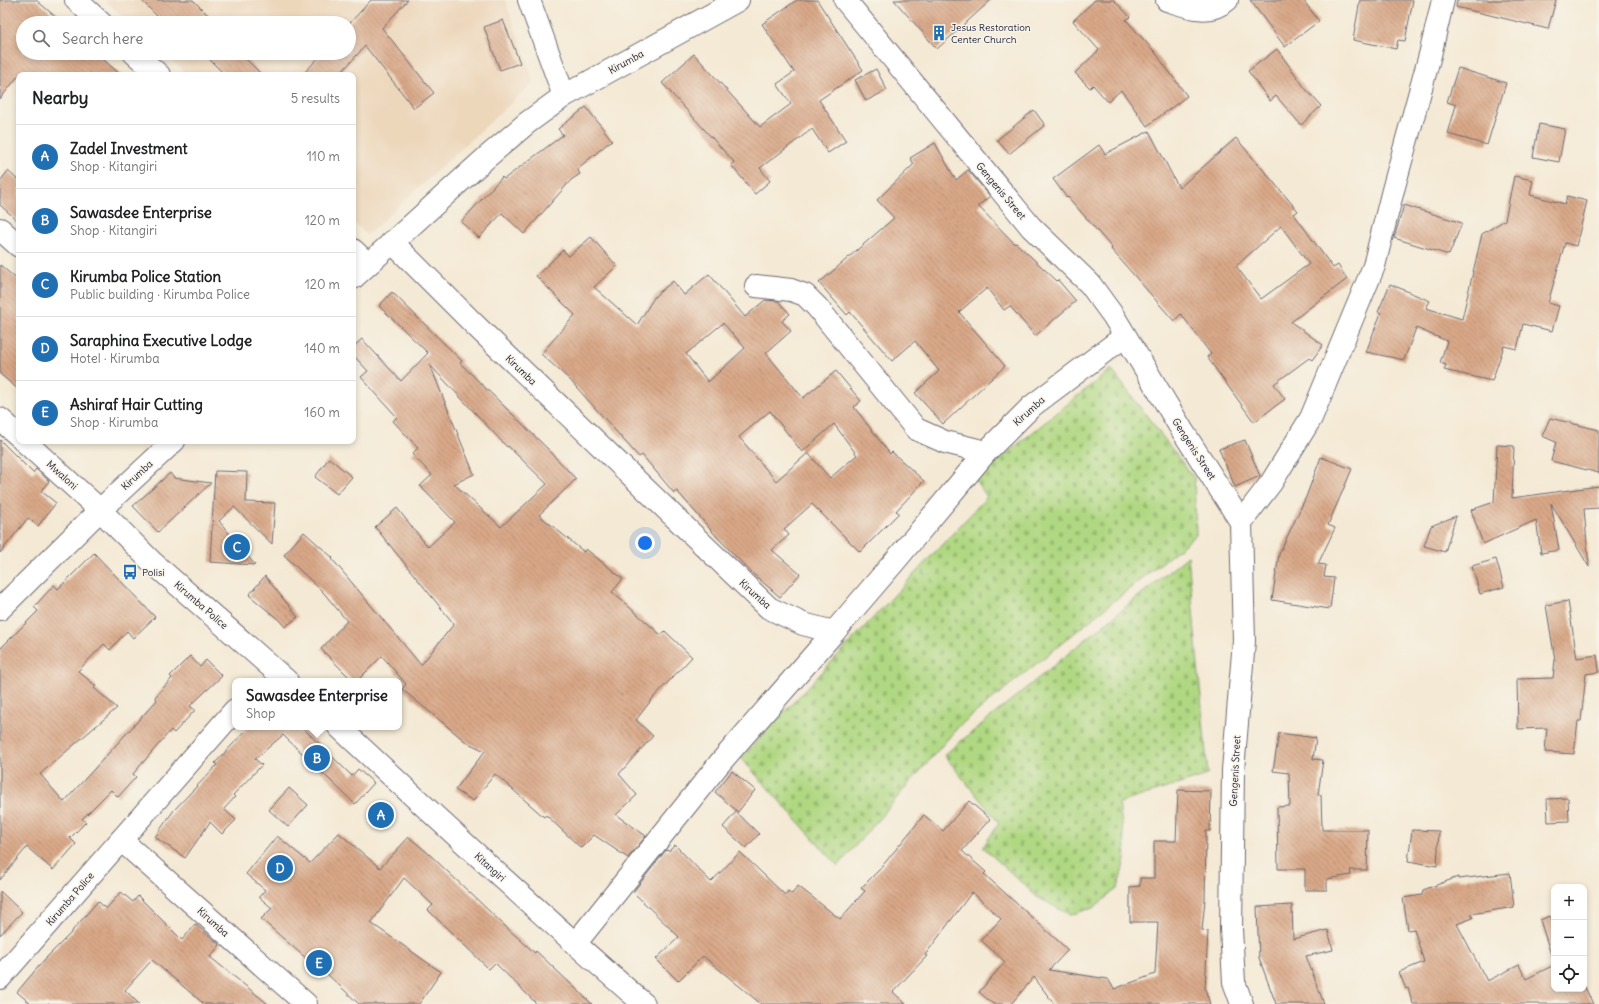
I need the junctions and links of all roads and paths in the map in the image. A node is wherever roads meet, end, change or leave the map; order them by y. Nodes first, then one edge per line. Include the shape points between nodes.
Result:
1 (76, 0) edge
2 (529, 0) edge
3 (738, 0) edge
4 (845, 0) edge
5 (1167, 0) edge
6 (1227, 0) edge
7 (1442, 0) edge
8 (93, 16) edge
9 (142, 60) edge
10 (156, 72) edge
11 (564, 96) junction
12 (0, 229) edge
13 (392, 242) junction
14 (16, 243) edge
15 (358, 264) edge
16 (756, 286) dead end
17 (1125, 336) junction
18 (0, 419) edge
19 (16, 433) edge
20 (27, 444) edge
21 (171, 444) edge
22 (986, 452) junction
23 (100, 510) junction
24 (1241, 522) junction
25 (0, 609) edge
26 (834, 632) junction
27 (272, 677) edge
28 (232, 713) edge
29 (342, 730) edge
30 (121, 840) junction
31 (575, 944) junction
32 (0, 978) edge
33 (306, 1004) edge
34 (644, 1004) edge
35 (1242, 1004) edge

1 - 8 street
2 - 11 street
3 - 11 street, Kirumba
4 - 17 street, Gengenis Street via 1031,228 1090,284
5 - 6 street via 1198,9 1216,8
7 - 24 street via 1374,266 1311,418 1271,483
9 - 10 street
11 - 13 street, Kirumba via 527,123
12 - 14 street
13 - 15 street, Kirumba
13 - 26 street, Kirumba via 474,325 769,608 803,624
16 - 22 street via 791,290 805,295 916,429 945,442
17 - 22 street, Kirumba via 1032,406
17 - 24 street, Gengenis Street
18 - 19 street
20 - 23 street, Mwaloni
21 - 23 street, Kirumba
22 - 26 street, Kirumba
23 - 25 street
23 - 27 street, Kirumba Police
24 - 35 street, Gengenis Street via 1244,641 1233,770 1231,929 1234,982
26 - 31 street via 719,764
28 - 30 street, Kirumba Police
29 - 31 street, Kitangiri
30 - 32 street, Kirumba Police
30 - 33 street, Kirumba
31 - 34 street, Kitangiri

